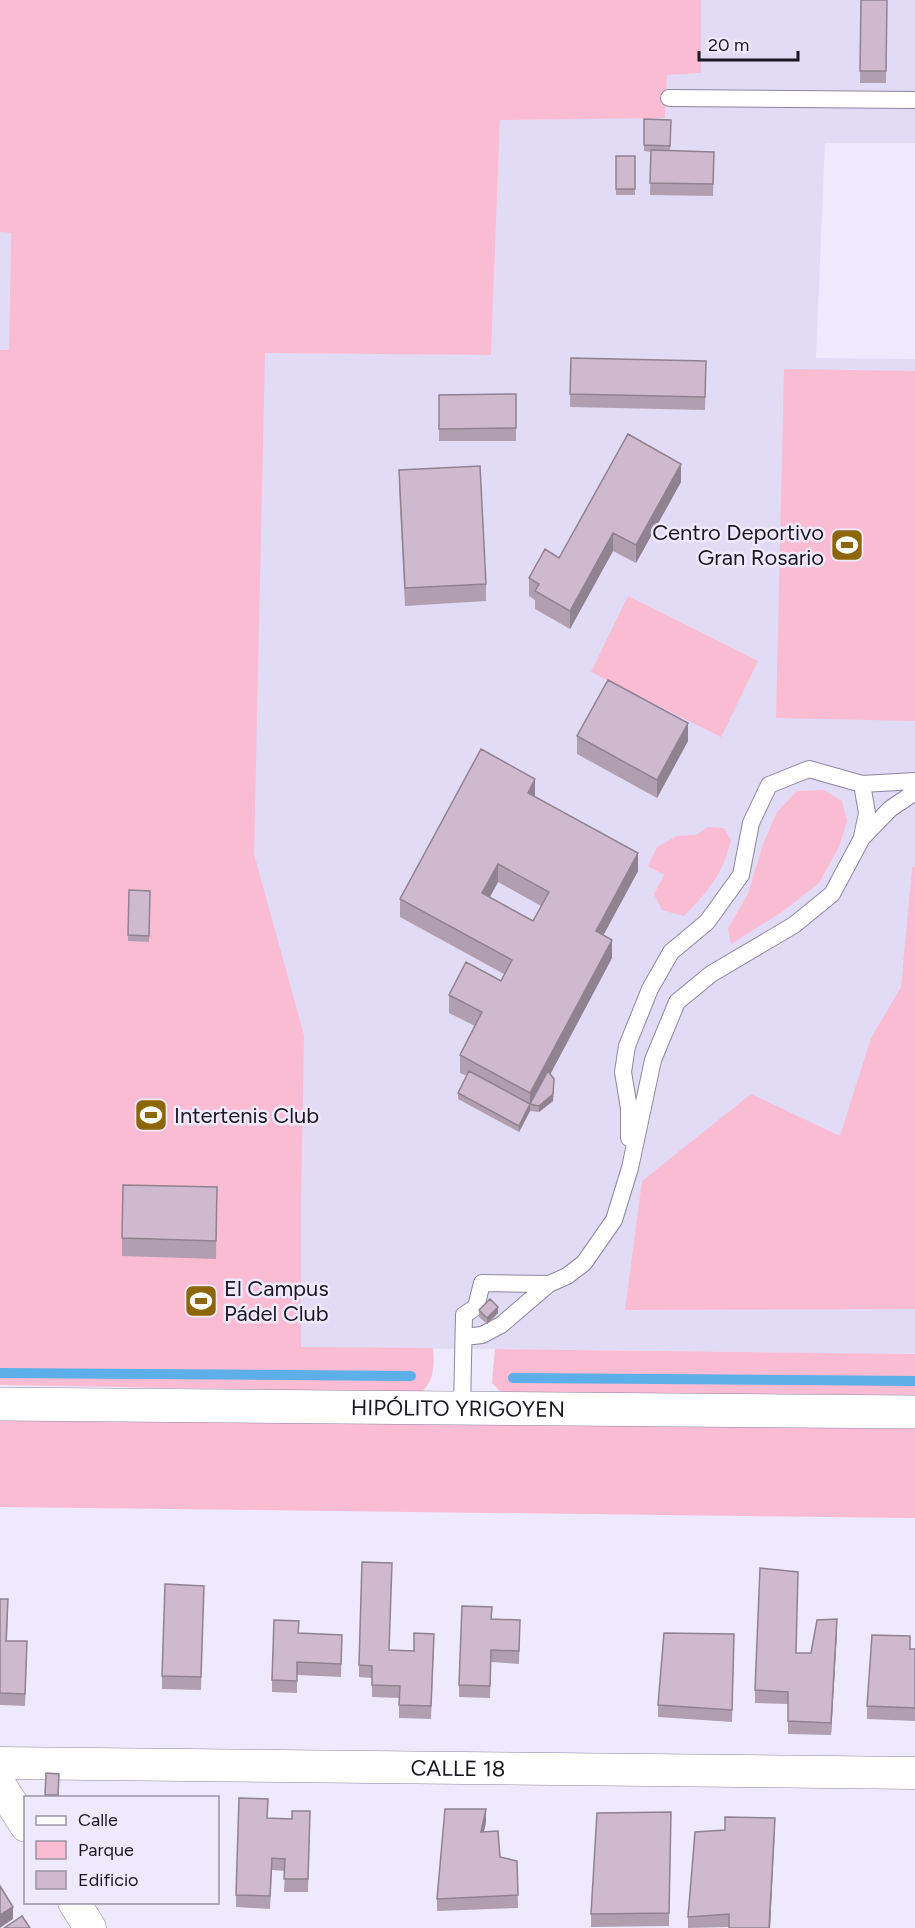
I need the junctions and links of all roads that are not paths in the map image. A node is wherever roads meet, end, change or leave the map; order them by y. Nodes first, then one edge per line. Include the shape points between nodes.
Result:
1 (669, 98) dead end
2 (915, 100) edge
3 (915, 781) edge
4 (862, 784) junction
5 (915, 792) edge
6 (862, 838) junction
7 (630, 1168) junction
8 (549, 1284) junction
9 (464, 1337) junction
10 (0, 1404) edge
11 (462, 1408) junction
12 (915, 1412) edge
13 (0, 1763) edge
14 (915, 1773) edge
15 (0, 1785) edge
16 (24, 1823) edge
17 (75, 1904) edge
18 (90, 1928) edge

1 - 2 lane
3 - 4 lane
4 - 6 lane via 867,813
4 - 7 lane via 809,769 769,784 752,823 741,875 706,922 671,952 627,1046 623,1072 629,1108
5 - 6 lane via 890,808
6 - 7 lane via 832,894 794,925 711,974 677,1002 653,1060
7 - 8 lane via 614,1220 584,1263
8 - 9 lane via 501,1325 482,1335
8 - 9 lane via 482,1283 476,1307 464,1315
9 - 11 lane
10 - 11 main road, HIPÓLITO YRIGOYEN
11 - 12 main road, HIPÓLITO YRIGOYEN
13 - 14 street, CALLE 18
15 - 16 street
17 - 18 street

